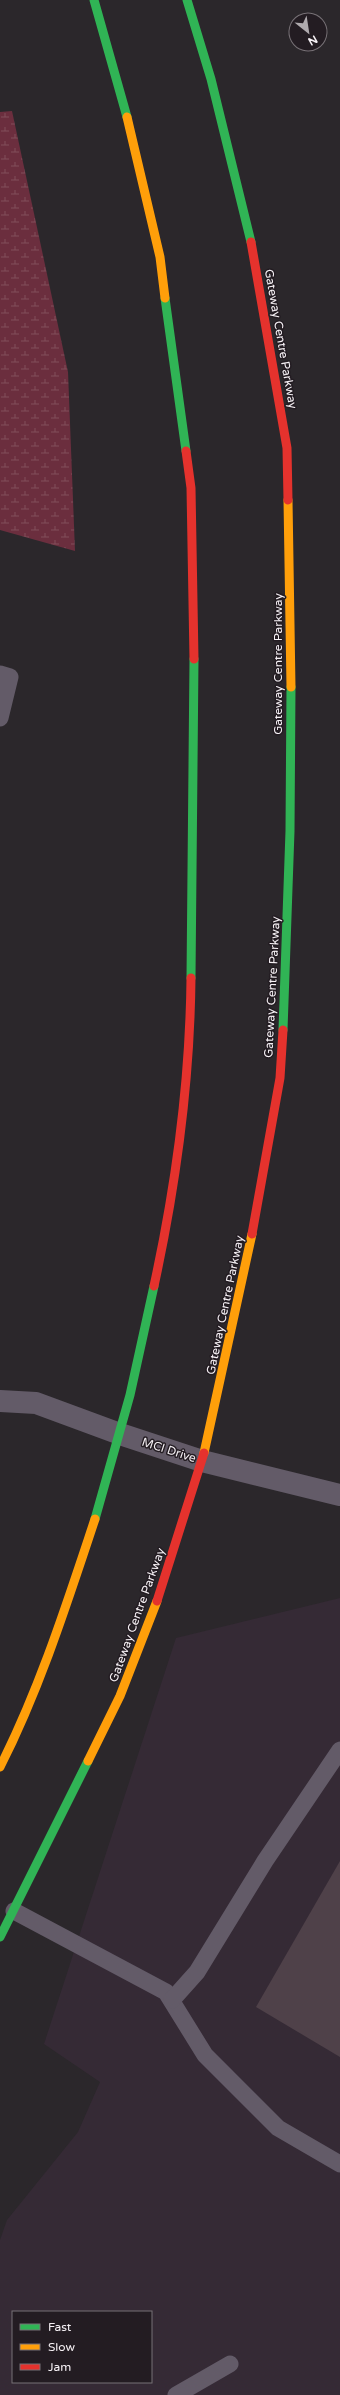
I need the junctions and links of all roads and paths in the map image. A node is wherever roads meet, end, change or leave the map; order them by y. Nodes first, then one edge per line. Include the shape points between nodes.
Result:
1 (94, 0) edge
2 (187, 0) edge
3 (0, 674) edge
4 (0, 718) edge
5 (0, 1401) edge
6 (120, 1434) junction
7 (202, 1461) junction
8 (340, 1495) edge
9 (340, 1750) edge
10 (0, 1767) edge
11 (14, 1911) junction
12 (0, 1937) edge
13 (172, 2000) junction
14 (340, 2164) edge
15 (230, 2364) dead end
16 (176, 2395) edge

1 - 6 street via 121,92 160,257 191,488 196,703 191,1014 183,1119 161,1254
2 - 7 street, Gateway Centre Parkway via 211,79 249,229 287,448 291,663 286,972 280,1078 257,1213
3 - 4 lane via 10,678
5 - 6 street, MCI Drive via 36,1404
6 - 7 street, MCI Drive
6 - 10 street via 105,1489 65,1610 20,1727
7 - 8 street, MCI Drive
7 - 11 street, Gateway Centre Parkway via 157,1601 120,1696
9 - 13 lane via 265,1861 197,1972
11 - 12 street, Gateway Centre Parkway
11 - 13 lane via 166,1992
13 - 14 lane via 205,2055 278,2128
15 - 16 lane

